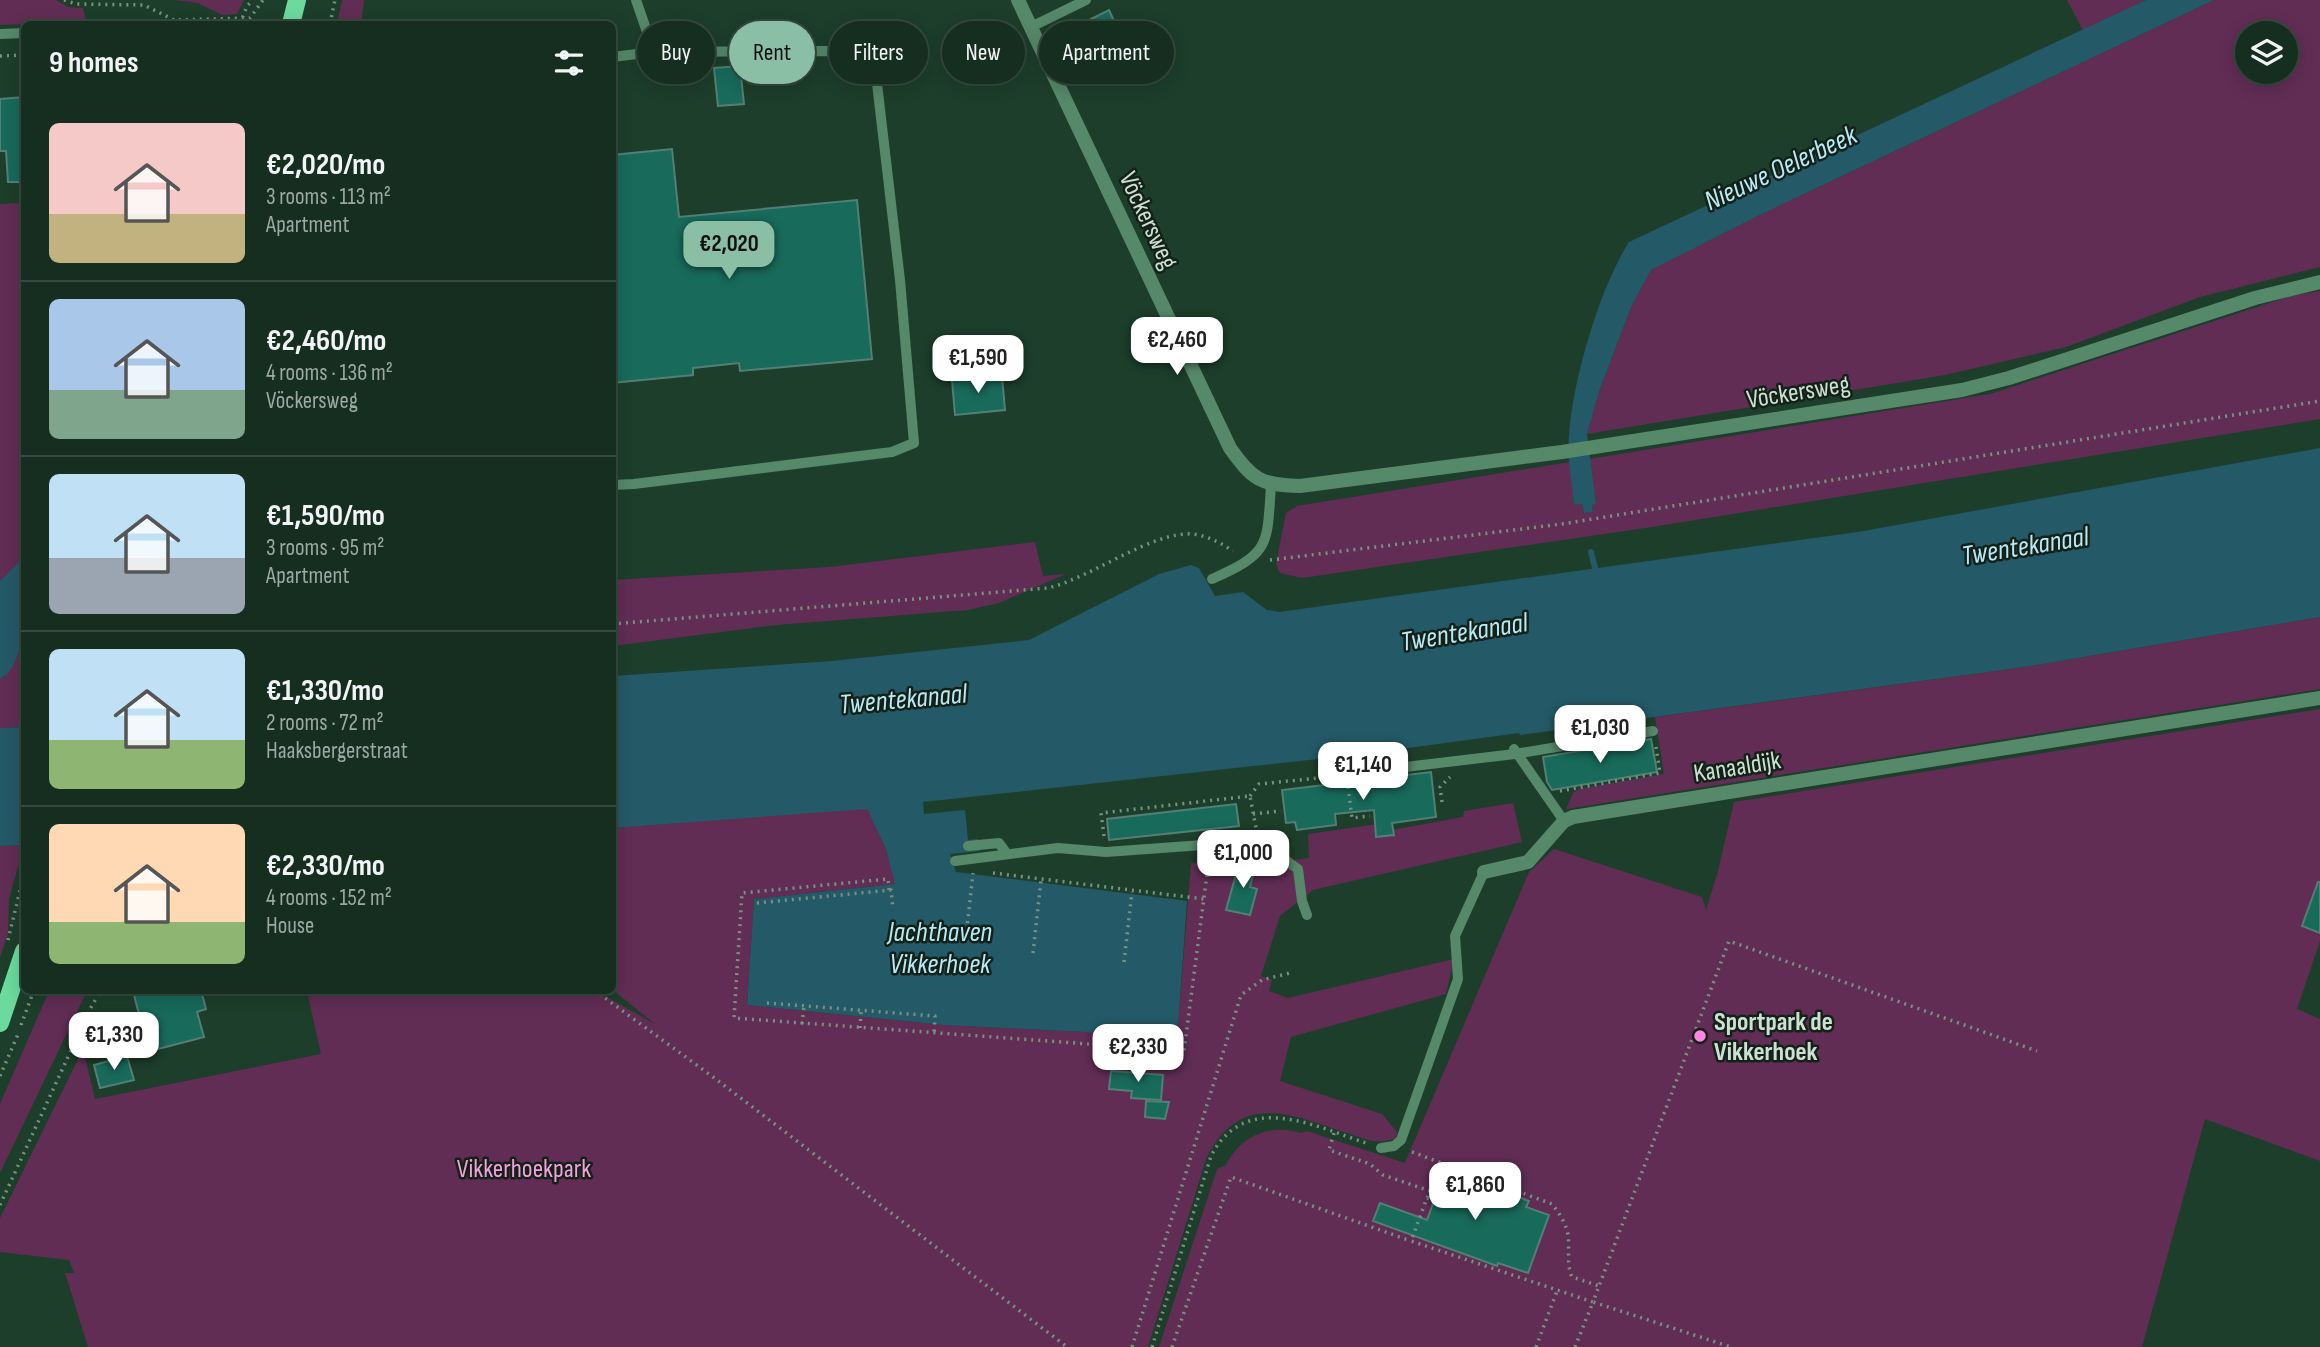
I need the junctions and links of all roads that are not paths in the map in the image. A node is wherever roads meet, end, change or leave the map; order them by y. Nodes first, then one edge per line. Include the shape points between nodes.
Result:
1 (297, 0) edge
2 (636, 0) edge
3 (1018, 0) edge
4 (1086, 0) edge
5 (292, 21) edge
6 (643, 21) edge
7 (1031, 27) junction
8 (21, 33) edge
9 (0, 34) edge
10 (715, 52) edge
11 (637, 54) edge
12 (616, 57) edge
13 (2320, 282) edge
14 (616, 485) edge
15 (1271, 485) junction
16 (1212, 579) dead end
17 (2320, 698) edge
18 (1653, 731) road end
19 (1515, 750) junction
20 (1346, 774) road end
21 (1564, 821) junction
22 (968, 846) dead end
23 (1007, 854) junction
24 (955, 861) road end
25 (1485, 872) joint
26 (1307, 915) dead end
27 (21, 960) edge
28 (0, 1023) edge
29 (1381, 1148) road end

1 - 5 main road
2 - 6 lane
3 - 7 street, Vöckersweg
4 - 7 lane
7 - 15 street, Vöckersweg via 1230,448 1244,468
8 - 9 lane
10 - 14 lane via 825,51 874,58 915,443 892,452
11 - 12 lane
13 - 15 street, Vöckersweg via 1962,390 1562,452 1300,486
15 - 16 lane via 1264,540 1255,557
17 - 21 street, Kanaaldijk
18 - 19 lane
19 - 20 lane
19 - 21 lane
21 - 25 street via 1528,862
22 - 23 lane via 999,844
23 - 24 lane
23 - 26 lane via 1258,841 1298,869
25 - 29 lane via 1455,936 1458,979 1401,1140
27 - 28 main road

